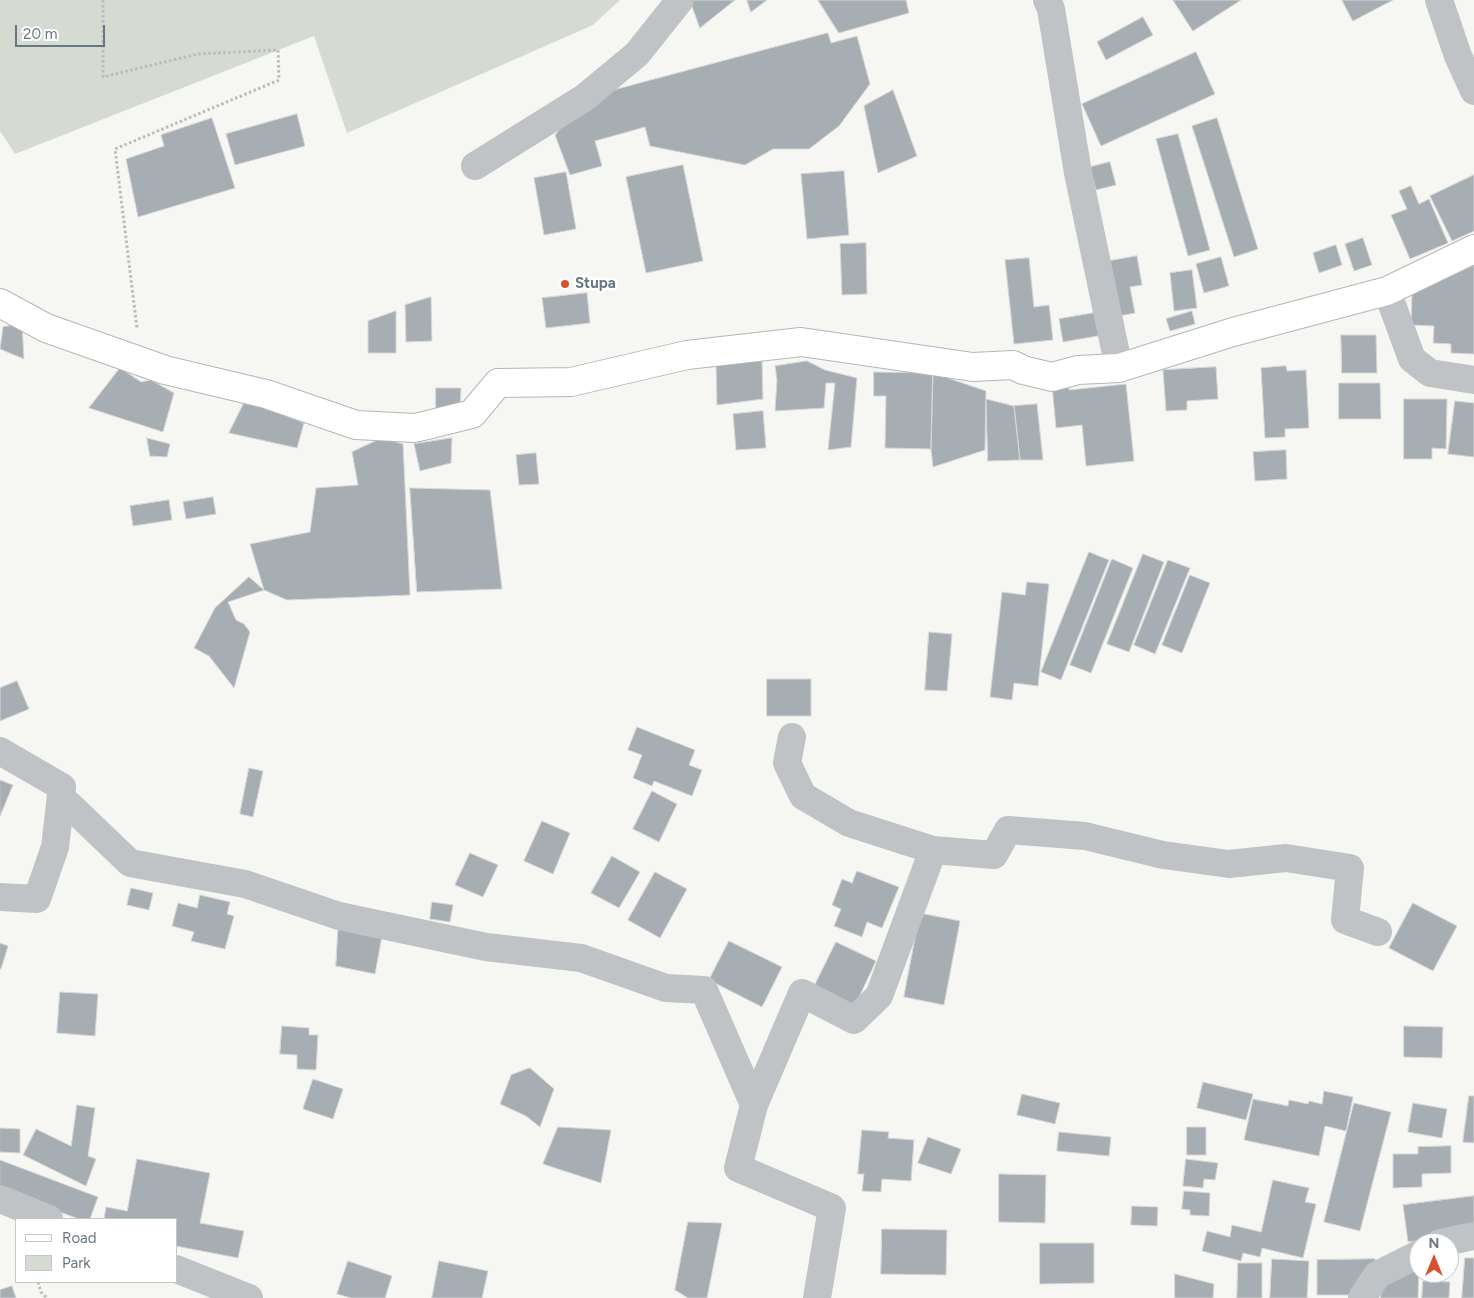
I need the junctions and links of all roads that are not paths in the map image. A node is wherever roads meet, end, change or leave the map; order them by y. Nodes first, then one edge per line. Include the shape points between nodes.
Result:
1 (680, 0) edge
2 (1047, 0) edge
3 (1439, 0) edge
4 (1474, 91) edge
5 (475, 166) dead end
6 (1474, 248) edge
7 (1387, 291) junction
8 (0, 303) edge
9 (1119, 368) junction
10 (1474, 380) edge
11 (792, 738) dead end
12 (0, 751) edge
13 (61, 797) junction
14 (933, 850) junction
15 (0, 897) edge
16 (1378, 932) dead end
17 (754, 1105) junction
18 (0, 1200) edge
19 (46, 1218) edge
20 (1474, 1236) edge
21 (1459, 1239) edge
22 (1409, 1259) edge
23 (178, 1271) edge
24 (249, 1298) edge
25 (817, 1298) edge
26 (1362, 1298) edge

1 - 5 street via 637,54 584,98
2 - 9 street via 1051,8 1078,173
3 - 4 street
6 - 7 main road
7 - 9 main road via 1233,332
7 - 10 street via 1412,359 1430,373
8 - 9 main road via 46,328 165,370 266,394 356,425 415,428 472,414 498,383 571,382 687,355 801,342 973,367 1013,365 1052,377 1078,370
11 - 14 street via 787,763 802,796 849,823
12 - 13 street via 62,787
13 - 15 street via 55,847 37,899
13 - 17 street via 130,863 245,884 339,916 486,947 582,958 666,988 704,990
14 - 16 street via 994,855 1008,830 1085,836 1163,855 1229,864 1286,858 1350,868 1345,920
14 - 17 street via 879,996 854,1020 802,993
17 - 25 street via 738,1168 832,1208
18 - 19 street
20 - 21 street
22 - 26 street via 1377,1275
23 - 24 street

